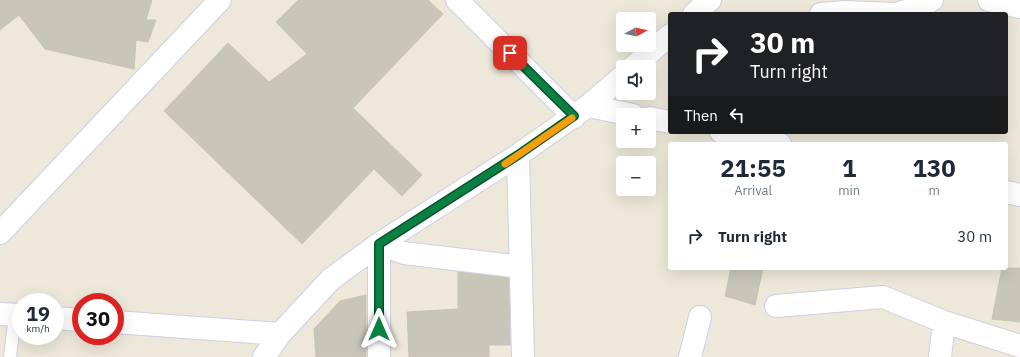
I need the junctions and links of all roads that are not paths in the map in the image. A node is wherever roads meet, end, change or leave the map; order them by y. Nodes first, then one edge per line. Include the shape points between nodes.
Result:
1 (220, 0) edge
2 (457, 0) edge
3 (710, 0) edge
4 (932, 0) edge
5 (988, 0) edge
6 (1020, 7) edge
7 (696, 12) edge
8 (902, 12) edge
9 (668, 37) edge
10 (641, 60) edge
11 (616, 82) edge
12 (581, 111) junction
13 (616, 114) edge
14 (656, 119) edge
15 (668, 122) edge
16 (731, 134) edge
17 (770, 142) edge
18 (518, 155) junction
19 (1008, 192) edge
20 (1020, 195) edge
21 (0, 234) edge
22 (379, 244) junction
23 (521, 267) junction
24 (776, 306) dead end
25 (12, 315) edge
26 (700, 317) dead end
27 (944, 322) junction
28 (124, 323) edge
29 (280, 334) junction
30 (1020, 346) edge
31 (10, 357) edge
32 (264, 357) edge
33 (379, 357) edge
34 (523, 357) edge
35 (690, 357) edge
36 (940, 357) edge

1 - 21 street
2 - 12 street
3 - 7 street
4 - 8 street via 921,7
5 - 6 street
9 - 10 street
11 - 12 street
12 - 13 street
12 - 18 street
14 - 15 street
16 - 17 street
18 - 22 street
18 - 23 street
19 - 20 street
22 - 23 street via 404,253
22 - 29 street via 331,279
22 - 33 street
23 - 34 street
24 - 27 street via 883,297
25 - 31 lane
26 - 35 street
27 - 30 street
27 - 36 street
28 - 29 street
29 - 32 street

